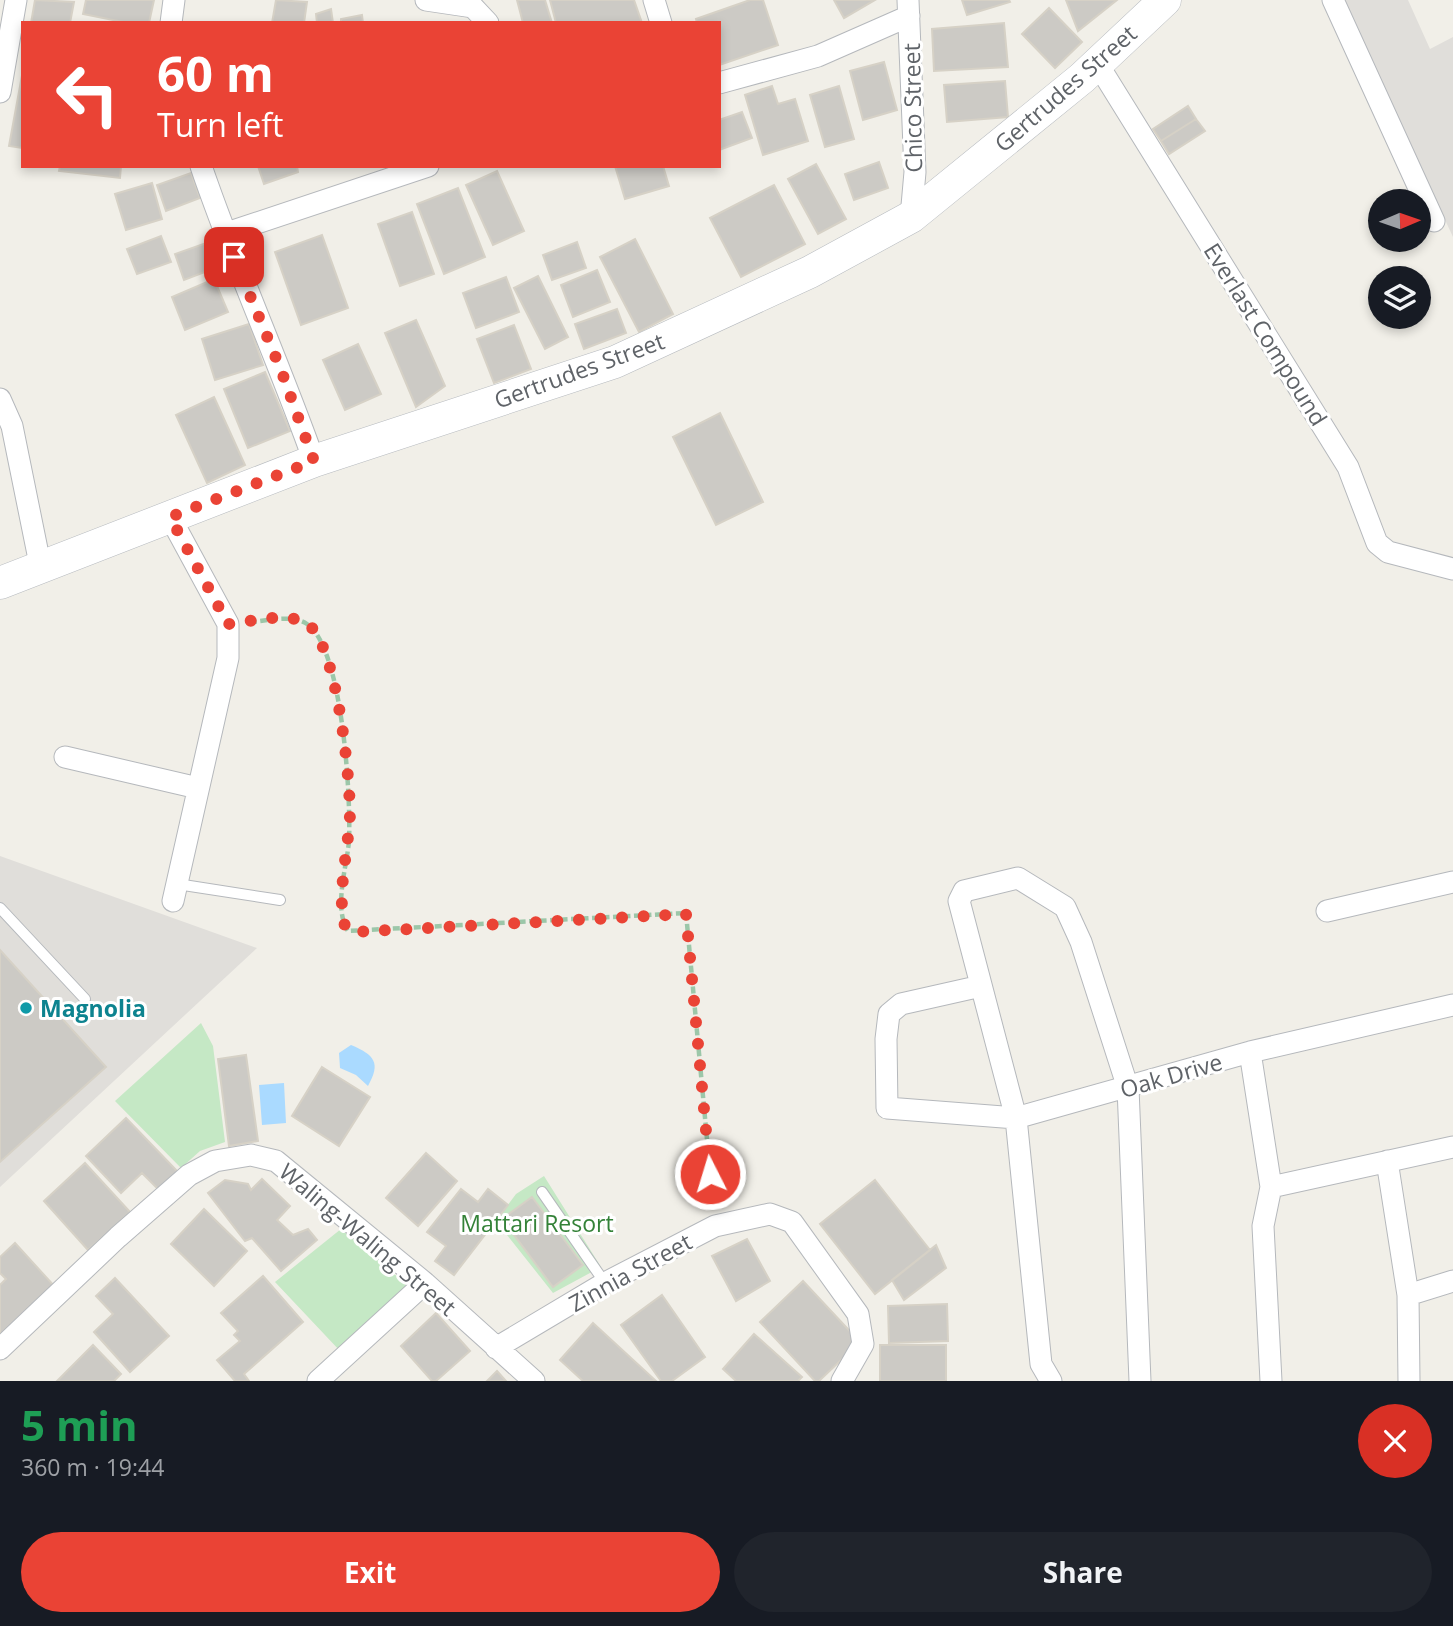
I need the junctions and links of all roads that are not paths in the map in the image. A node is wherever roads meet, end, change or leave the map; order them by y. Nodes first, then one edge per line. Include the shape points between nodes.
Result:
1 (16, 0) edge
2 (174, 0) edge
3 (426, 0) edge
4 (654, 0) edge
5 (1334, 0) edge
6 (1161, 2) edge
7 (909, 8) edge
8 (171, 21) edge
9 (486, 21) edge
10 (660, 21) edge
11 (6, 22) edge
12 (1097, 63) junction
13 (721, 82) edge
14 (0, 92) edge
15 (202, 168) edge
16 (422, 168) edge
17 (912, 217) junction
18 (1434, 221) dead end
19 (224, 234) junction
20 (0, 400) edge
21 (314, 461) junction
22 (170, 517) junction
23 (41, 569) junction
24 (1453, 569) edge
25 (0, 583) edge
26 (65, 757) dead end
27 (198, 788) junction
28 (1453, 882) edge
29 (175, 892) joint
30 (280, 900) dead end
31 (0, 908) edge
32 (1327, 911) dead end
33 (981, 986) junction
34 (86, 999) dead end
35 (1453, 1005) edge
36 (1250, 1052) junction
37 (1128, 1088) junction
38 (1016, 1118) junction
39 (1453, 1147) edge
40 (1387, 1161) junction
41 (1270, 1187) junction
42 (542, 1192) dead end
43 (1453, 1281) edge
44 (425, 1283) junction
45 (606, 1283) junction
46 (1408, 1295) junction
47 (496, 1348) junction
48 (0, 1349) edge
49 (318, 1381) edge
50 (534, 1381) edge
51 (842, 1381) edge
52 (1051, 1381) edge
53 (1140, 1381) edge
54 (1271, 1381) edge
55 (1409, 1381) edge

1 - 11 street
2 - 8 street
3 - 9 street via 473,7
4 - 10 street
5 - 18 street
6 - 12 street, Gertrudes Street
7 - 13 street via 818,56
7 - 17 street, Chico Street via 915,173
11 - 14 street
12 - 17 street, Gertrudes Street
12 - 24 street, Everlast Compound via 1348,467 1377,543 1388,552
15 - 19 street
16 - 19 street
17 - 21 street, Gertrudes Street via 810,272 615,362
19 - 21 street
20 - 23 street via 12,426
21 - 22 street, Gertrudes Street
22 - 23 street, Gertrudes Street
22 - 27 street via 228,624 228,658
23 - 25 street, Gertrudes Street
26 - 27 street
27 - 29 street
28 - 32 street
29 - 30 lane
31 - 34 lane
33 - 37 street via 959,901 964,891 1018,878 1065,907
33 - 38 street
33 - 38 street, Oak Drive via 901,1004 890,1014 887,1108
35 - 36 street, Oak Drive
36 - 37 street, Oak Drive
36 - 41 street
37 - 38 street, Oak Drive
37 - 53 street
38 - 52 street via 1041,1364
39 - 40 street
40 - 41 street
40 - 46 street
41 - 54 street via 1263,1226
42 - 45 lane
43 - 46 street
44 - 47 street, Waling-Waling Street
44 - 48 street, Waling-Waling Street via 276,1161 251,1155 215,1161 189,1175
44 - 49 street
45 - 47 street, Zinnia Street
45 - 51 street, Zinnia Street via 715,1226 770,1214 792,1222 858,1314 863,1344
46 - 55 street
47 - 50 street, Waling-Waling Street

